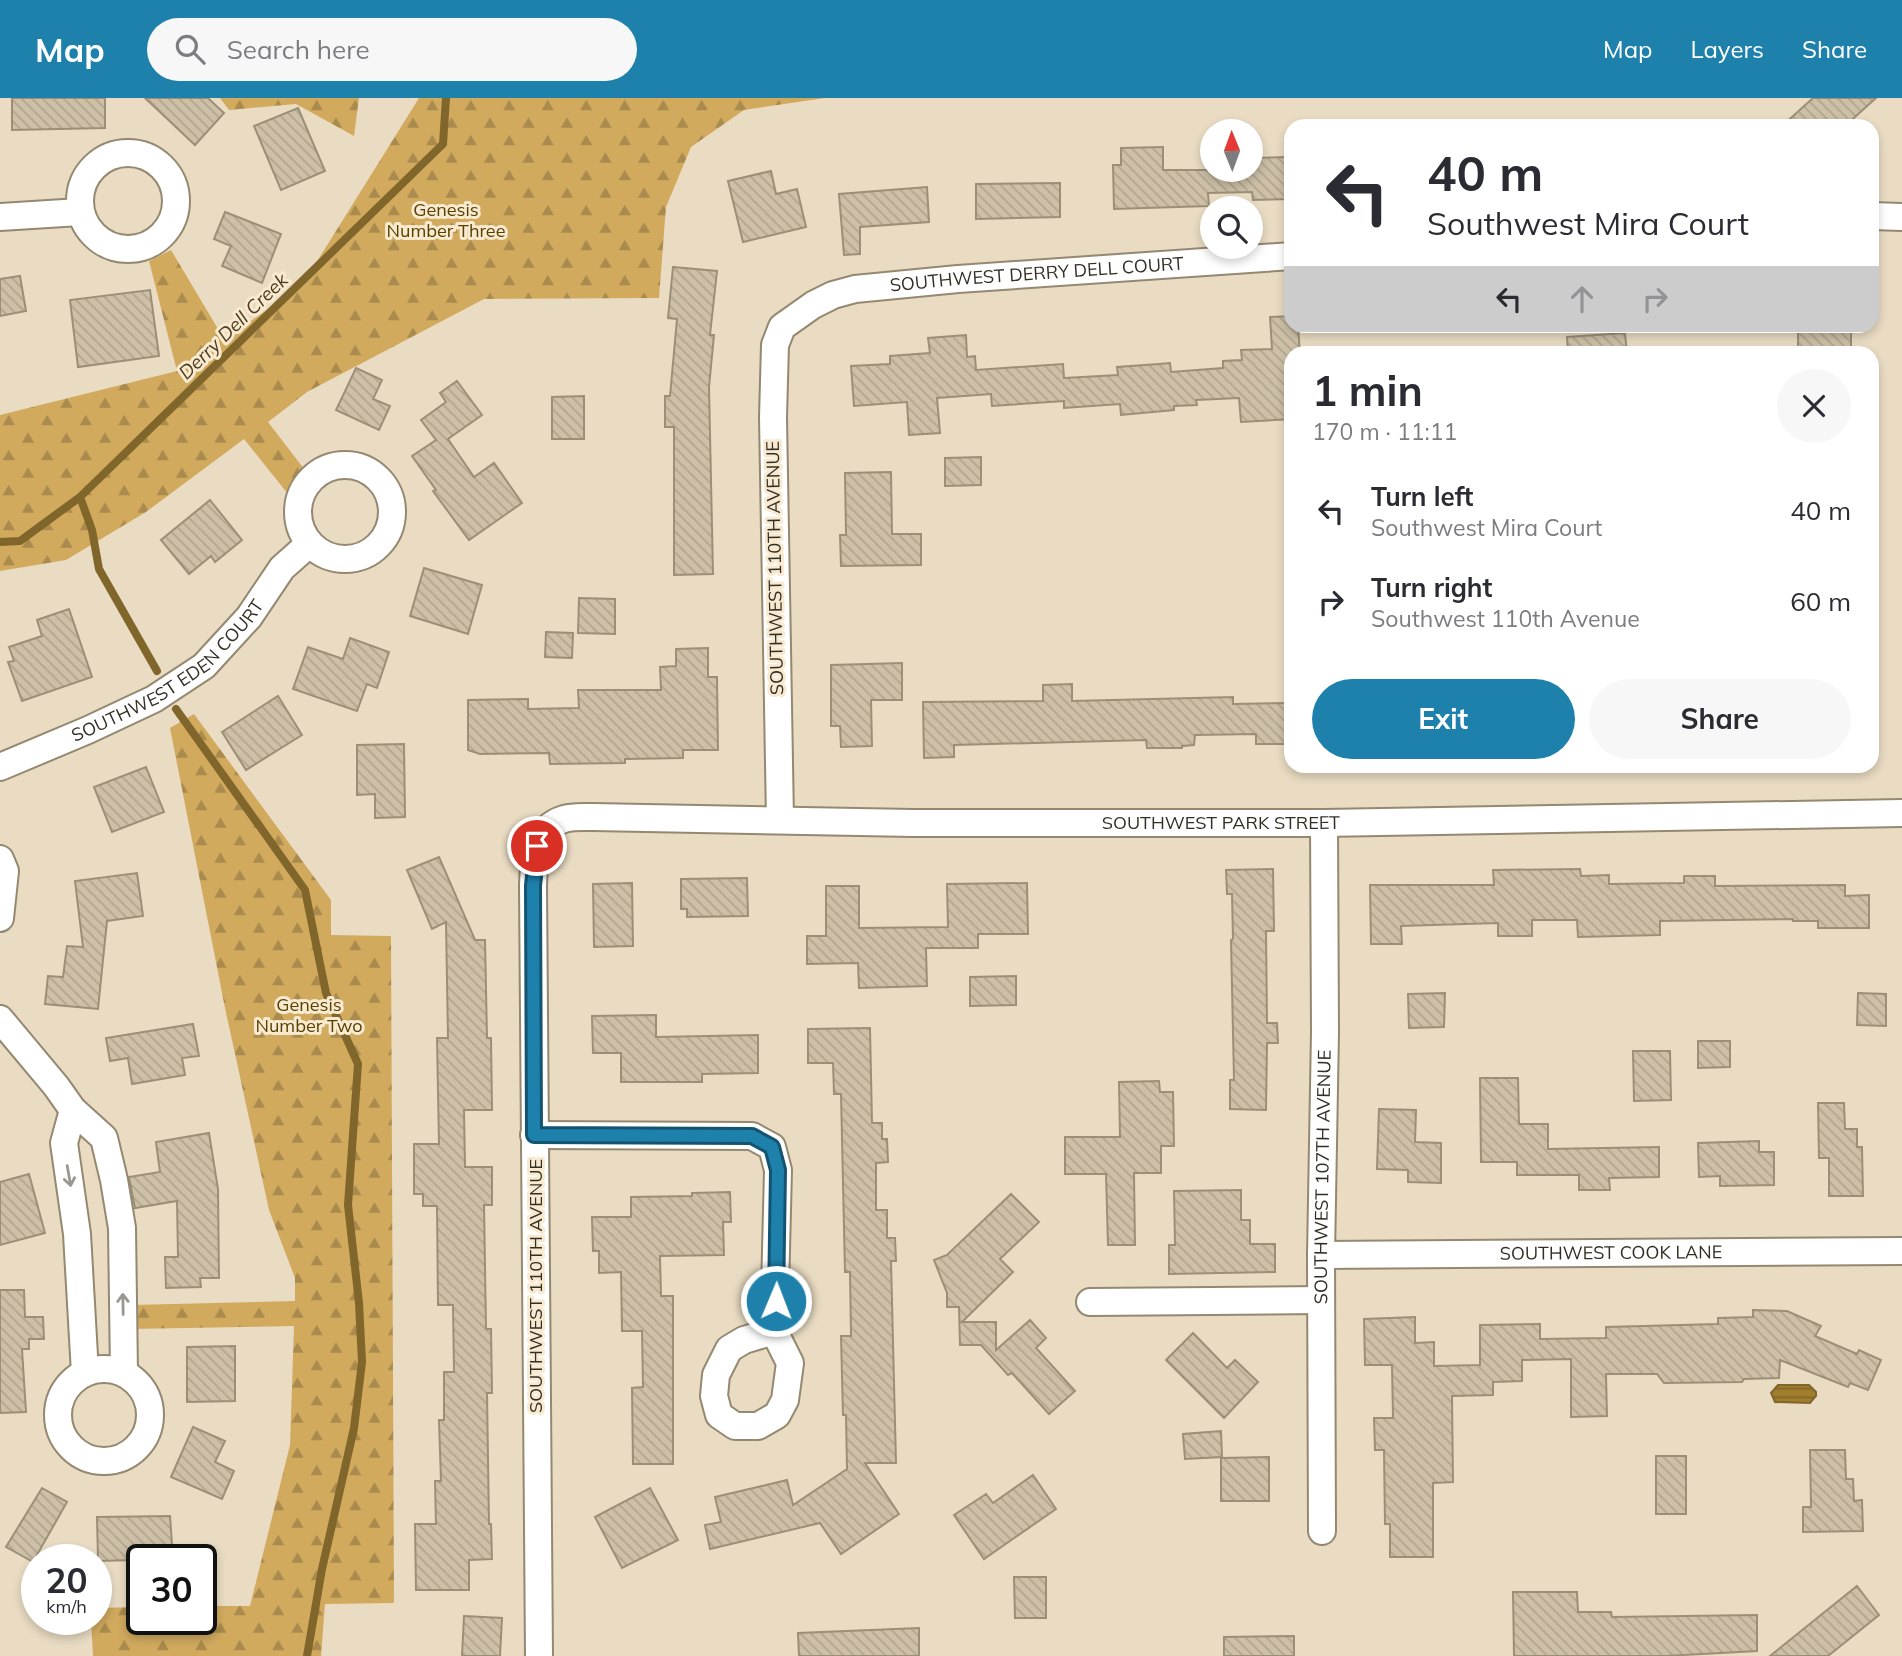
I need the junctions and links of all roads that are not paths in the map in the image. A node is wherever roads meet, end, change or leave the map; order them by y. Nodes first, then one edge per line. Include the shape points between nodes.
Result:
1 (80, 212) dead end
2 (1879, 216) edge
3 (0, 217) edge
4 (1902, 217) edge
5 (1284, 257) edge
6 (789, 320) joint
7 (309, 544) dead end
8 (0, 767) edge
9 (1902, 813) edge
10 (780, 820) junction
11 (1324, 823) junction
12 (544, 834) joint
13 (0, 859) edge
14 (0, 918) edge
15 (0, 1020) edge
16 (73, 1110) junction
17 (534, 1135) junction
18 (1902, 1251) edge
19 (1321, 1255) junction
20 (1321, 1300) junction
21 (1090, 1302) dead end
22 (774, 1331) dead end
23 (85, 1373) junction
24 (124, 1373) junction
25 (1322, 1531) dead end
26 (539, 1656) edge

1 - 3 street
2 - 4 street
5 - 6 street, SOUTHWEST DERRY DELL COURT via 855,289 813,304
6 - 10 street, SOUTHWEST 110TH AVENUE via 778,334 774,356
7 - 8 street, SOUTHWEST EDEN COURT via 282,568 249,617 204,666 154,699
9 - 11 street, SOUTHWEST PARK STREET
10 - 11 street, SOUTHWEST PARK STREET
10 - 12 street, SOUTHWEST PARK STREET via 566,818
11 - 19 street, SOUTHWEST 107TH AVENUE
12 - 17 street, SOUTHWEST 110TH AVENUE via 533,873
13 - 14 street via 5,871
15 - 16 street
16 -> 23 street via 64,1143 77,1234
24 -> 16 street via 122,1228 114,1180 104,1138
17 - 22 street via 752,1136 772,1147 778,1170
17 - 26 street, SOUTHWEST 110TH AVENUE
18 - 19 street, SOUTHWEST COOK LANE
19 - 20 street, SOUTHWEST 107TH AVENUE
20 - 21 street
20 - 25 street, SOUTHWEST 107TH AVENUE
23 - 24 street via 111,1369
23 - 24 street via 63,1394 59,1425 75,1451 105,1461 134,1450 150,1424 146,1394

